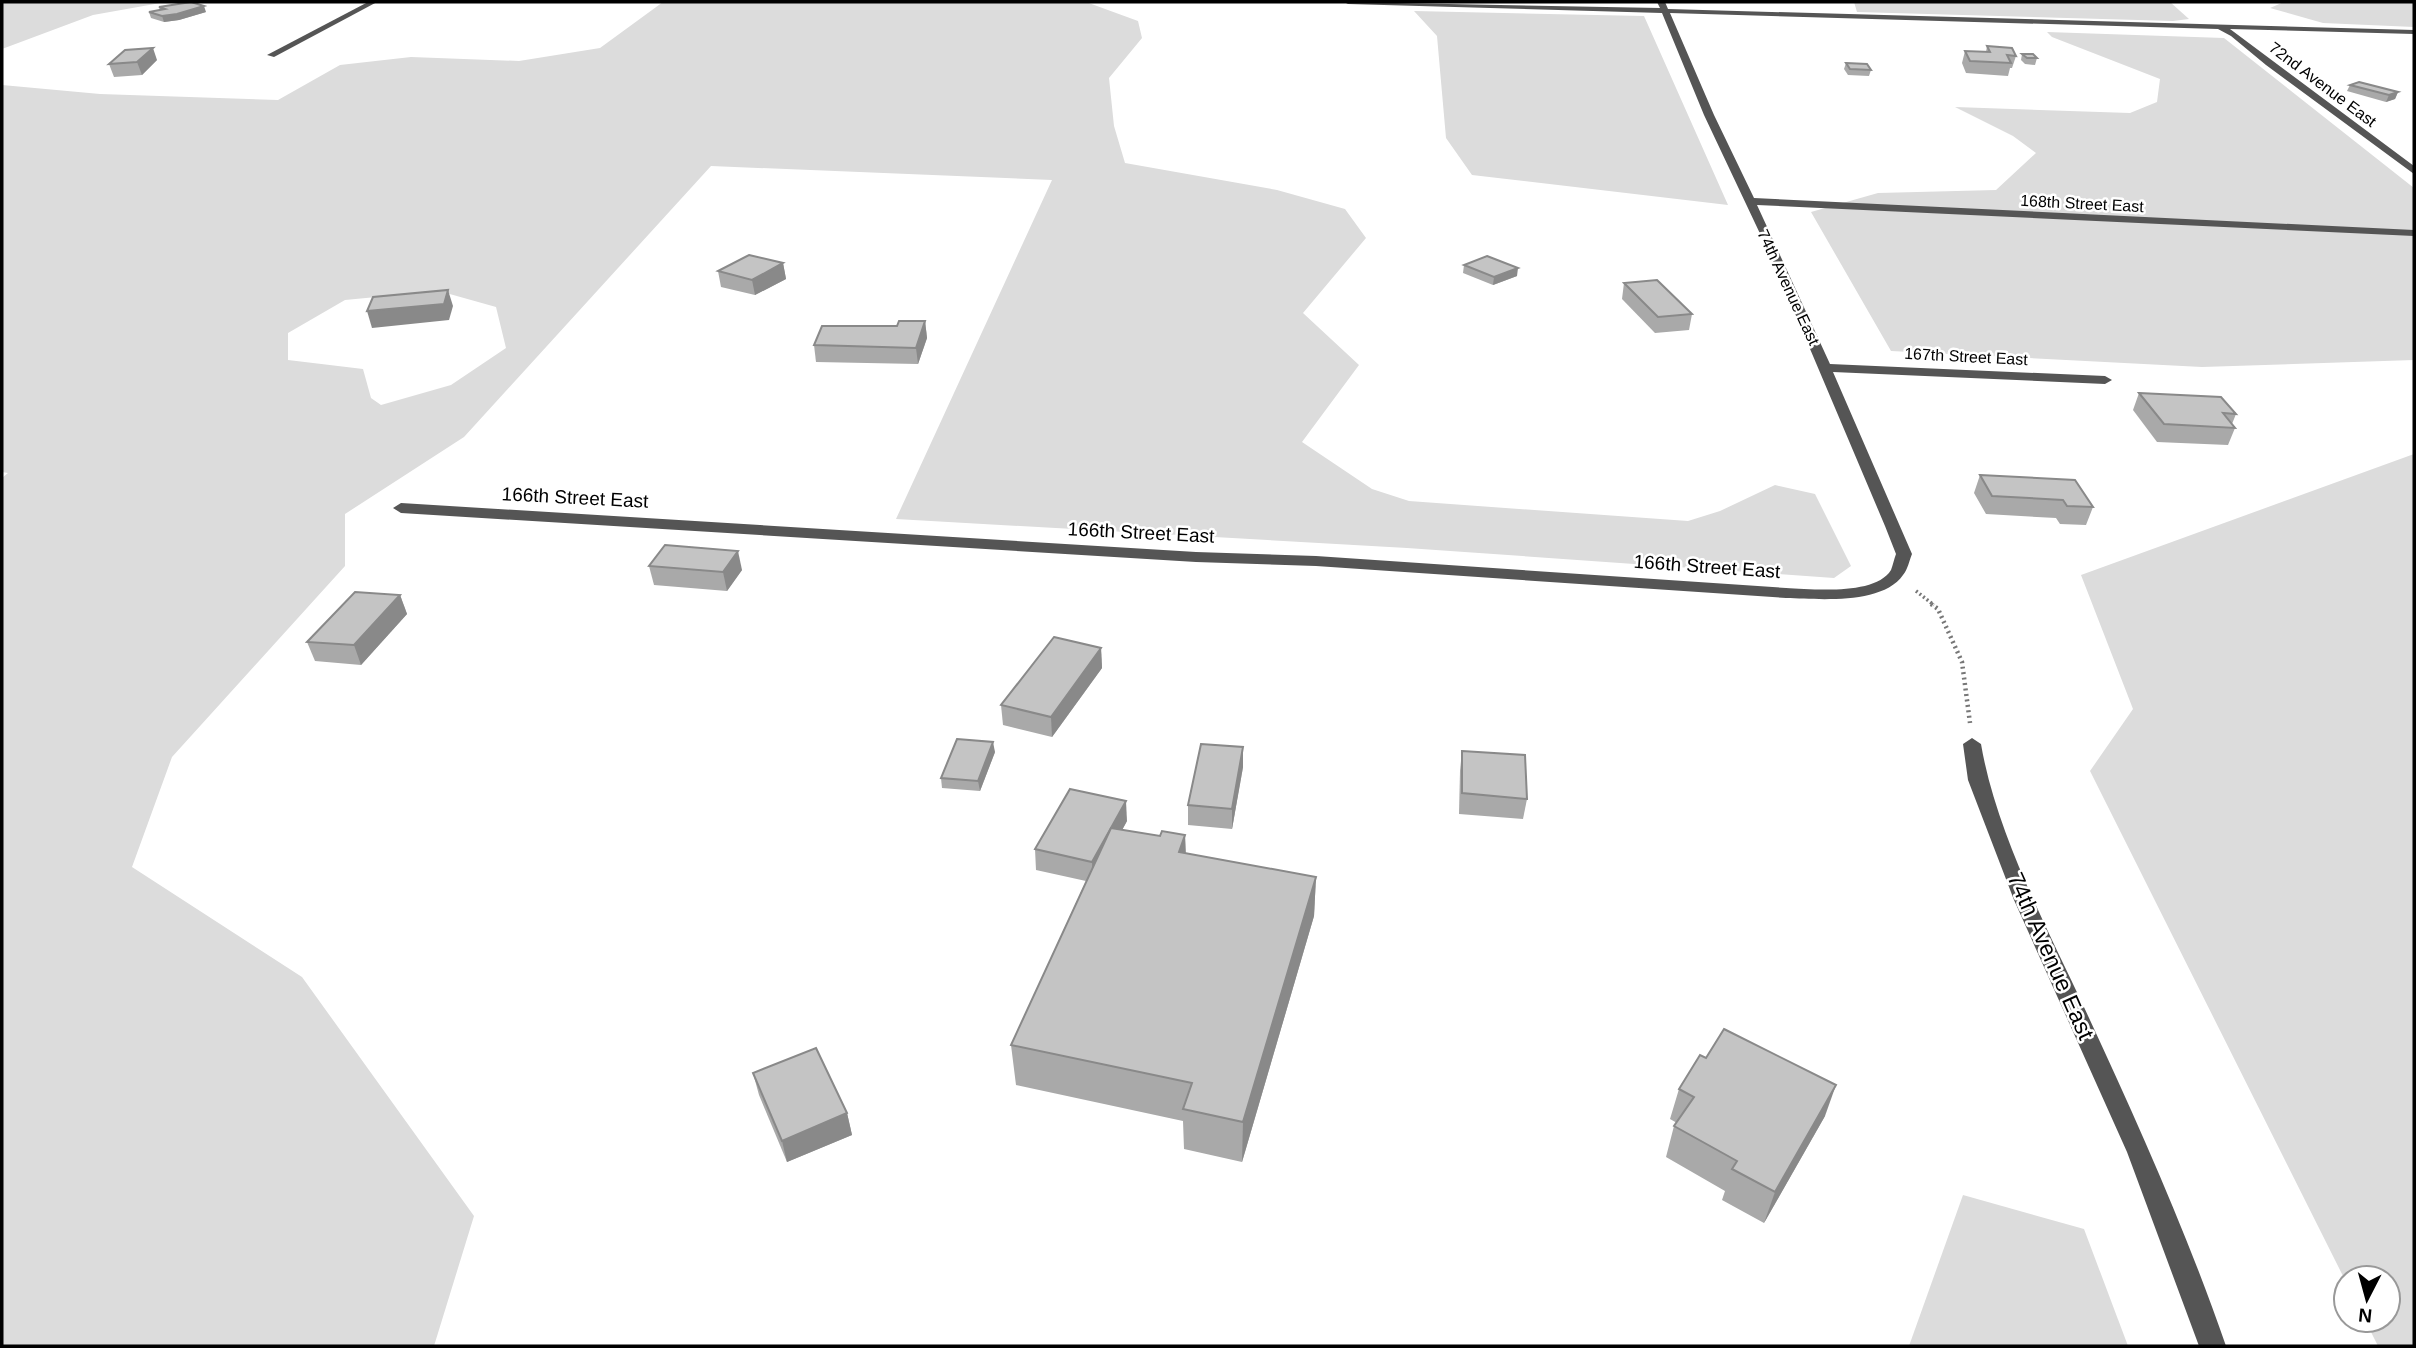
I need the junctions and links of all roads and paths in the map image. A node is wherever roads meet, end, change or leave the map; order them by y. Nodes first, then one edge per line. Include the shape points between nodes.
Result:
1 (373, 2) edge
2 (1348, 2) edge
3 (1663, 6) edge
4 (2212, 26) junction
5 (2414, 32) edge
6 (271, 55) dead end
7 (2414, 171) edge
8 (1749, 201) junction
9 (2414, 233) edge
10 (1825, 368) junction
11 (2105, 380) dead end
12 (401, 508) dead end
13 (1896, 574) junction
14 (1972, 744) joint
15 (2213, 1346) edge

1 - 6 street
2 - 3 street
3 - 4 street
3 - 8 street, 74th Avenue East
4 - 5 street
4 - 7 street, 72nd Avenue East via 2234,34
8 - 9 street, 168th Street East
8 - 10 street, 74th Avenue East
10 - 11 street, 167th Street East
10 - 13 street, 74th Avenue East via 1903,554
12 - 13 street, 166th Street East via 1786,593 1877,588
13 - 14 path via 1938,609 1962,662
14 - 15 street, 74th Avenue East via 1978,780 2024,900 2139,1152

